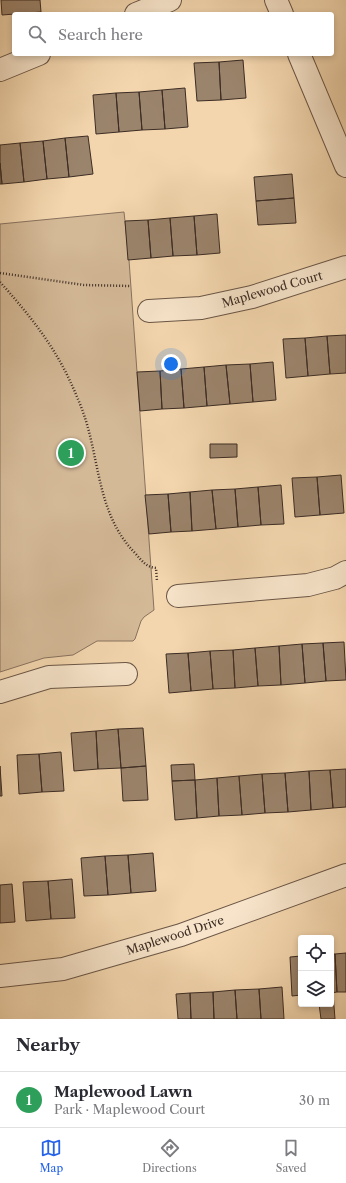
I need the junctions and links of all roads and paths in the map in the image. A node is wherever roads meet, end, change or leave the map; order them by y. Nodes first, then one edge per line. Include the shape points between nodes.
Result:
1 (170, 0) edge
2 (276, 0) edge
3 (141, 12) edge
4 (281, 12) edge
5 (34, 56) edge
6 (300, 56) edge
7 (0, 70) edge
8 (346, 166) edge
9 (346, 267) edge
10 (0, 273) edge
11 (0, 282) edge
12 (131, 286) dead end
13 (149, 311) dead end
14 (156, 568) dead end
15 (346, 572) edge
16 (178, 596) dead end
17 (126, 674) dead end
18 (0, 692) edge
19 (346, 875) edge
20 (0, 976) edge

1 - 3 street
2 - 4 street
5 - 7 street
6 - 8 street
9 - 13 street, Maplewood Court via 252,297 201,308
10 - 12 path via 84,285
11 - 14 path via 48,341 70,380 86,421 103,497 111,519 128,547 146,566
15 - 16 street via 335,578 308,585
17 - 18 street via 49,677
19 - 20 street, Maplewood Drive via 182,935 63,969

